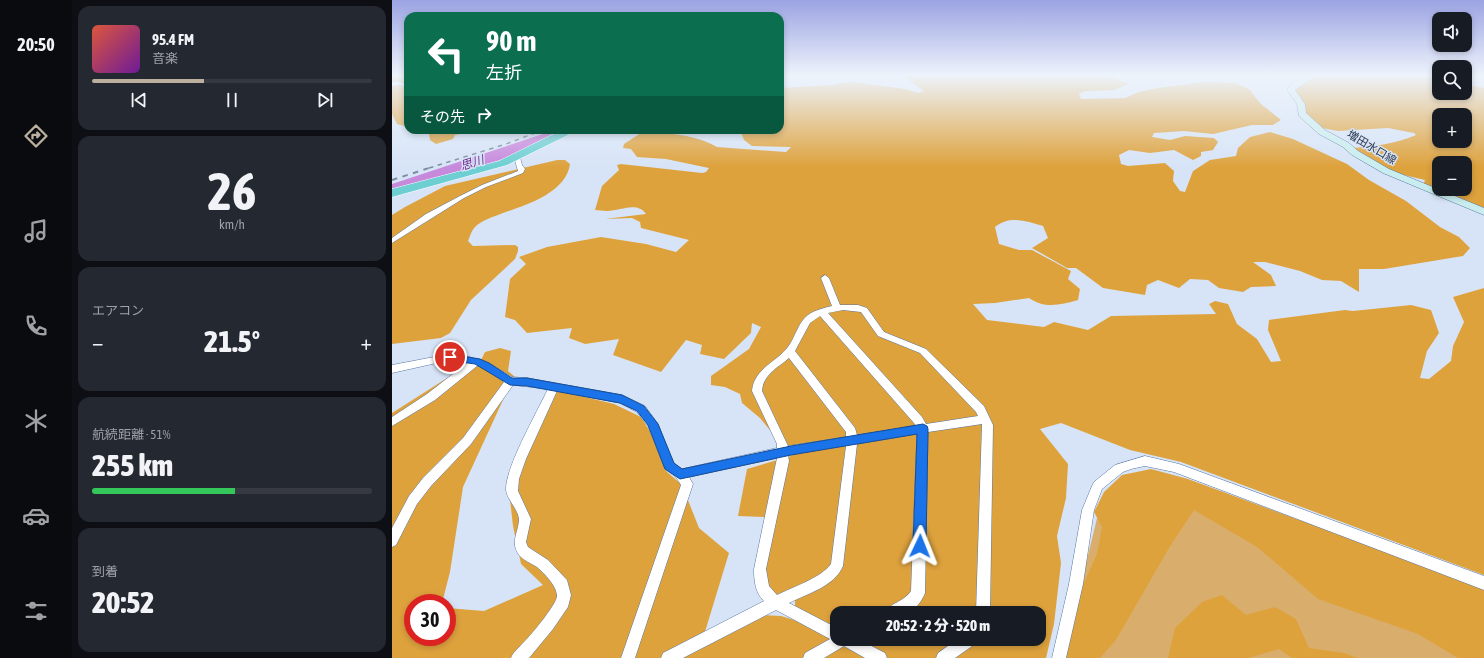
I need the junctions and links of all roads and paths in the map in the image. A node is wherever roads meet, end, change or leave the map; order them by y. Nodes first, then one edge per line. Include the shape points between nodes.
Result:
1 (1301, 106) edge
2 (562, 134) edge
3 (517, 157) junction
4 (392, 193) edge
5 (1484, 212) edge
6 (392, 241) edge
7 (825, 278) dead end
8 (837, 308) junction
9 (822, 312) junction
10 (790, 352) junction
11 (476, 361) junction
12 (392, 369) edge
13 (510, 381) junction
14 (554, 387) junction
15 (985, 419) junction
16 (392, 422) edge
17 (923, 429) junction
18 (852, 440) junction
19 (783, 452) junction
20 (680, 474) junction
21 (392, 541) edge
22 (1484, 583) edge
23 (778, 603) junction
24 (905, 606) edge
25 (983, 606) edge
26 (830, 631) edge
27 (831, 646) edge
28 (857, 646) edge
29 (960, 646) edge
30 (518, 658) edge
31 (628, 658) edge
32 (668, 658) edge
33 (810, 658) edge
34 (880, 658) edge
35 (943, 658) edge
36 (1059, 658) edge

1 - 5 main road, 増田水口線 via 1302,114 1322,132 1386,171
2 - 3 highway
3 - 4 highway
3 - 6 street via 521,172 467,195
7 - 8 street
8 - 9 street
8 - 15 street via 860,308 881,334 923,350 980,409
9 - 10 street via 807,321
9 - 17 street via 918,420
10 - 18 street via 851,431
10 - 19 street via 759,379 757,385 757,391 782,444
11 - 12 street via 450,357
11 - 13 street
11 - 16 street via 426,401
13 - 14 street
13 - 21 street via 467,441 413,500
14 - 20 street via 622,399 641,409 653,424 669,466
14 - 30 street via 520,459 512,479 512,491 525,519 520,542 524,551 543,564 562,585 564,595 563,602 548,624
15 - 17 street
15 - 25 street via 989,436
17 - 18 street
17 - 24 street via 918,593 912,602
18 - 19 street
18 - 23 street via 837,566 822,582 802,589
19 - 20 street
19 - 23 street via 782,468 760,569 760,581 766,593
20 - 31 street via 687,484
22 - 36 street via 1175,467 1145,461 1119,468 1098,486 1088,510 1076,584
23 - 26 street
23 - 32 street
27 - 33 street
28 - 34 street
29 - 35 street

